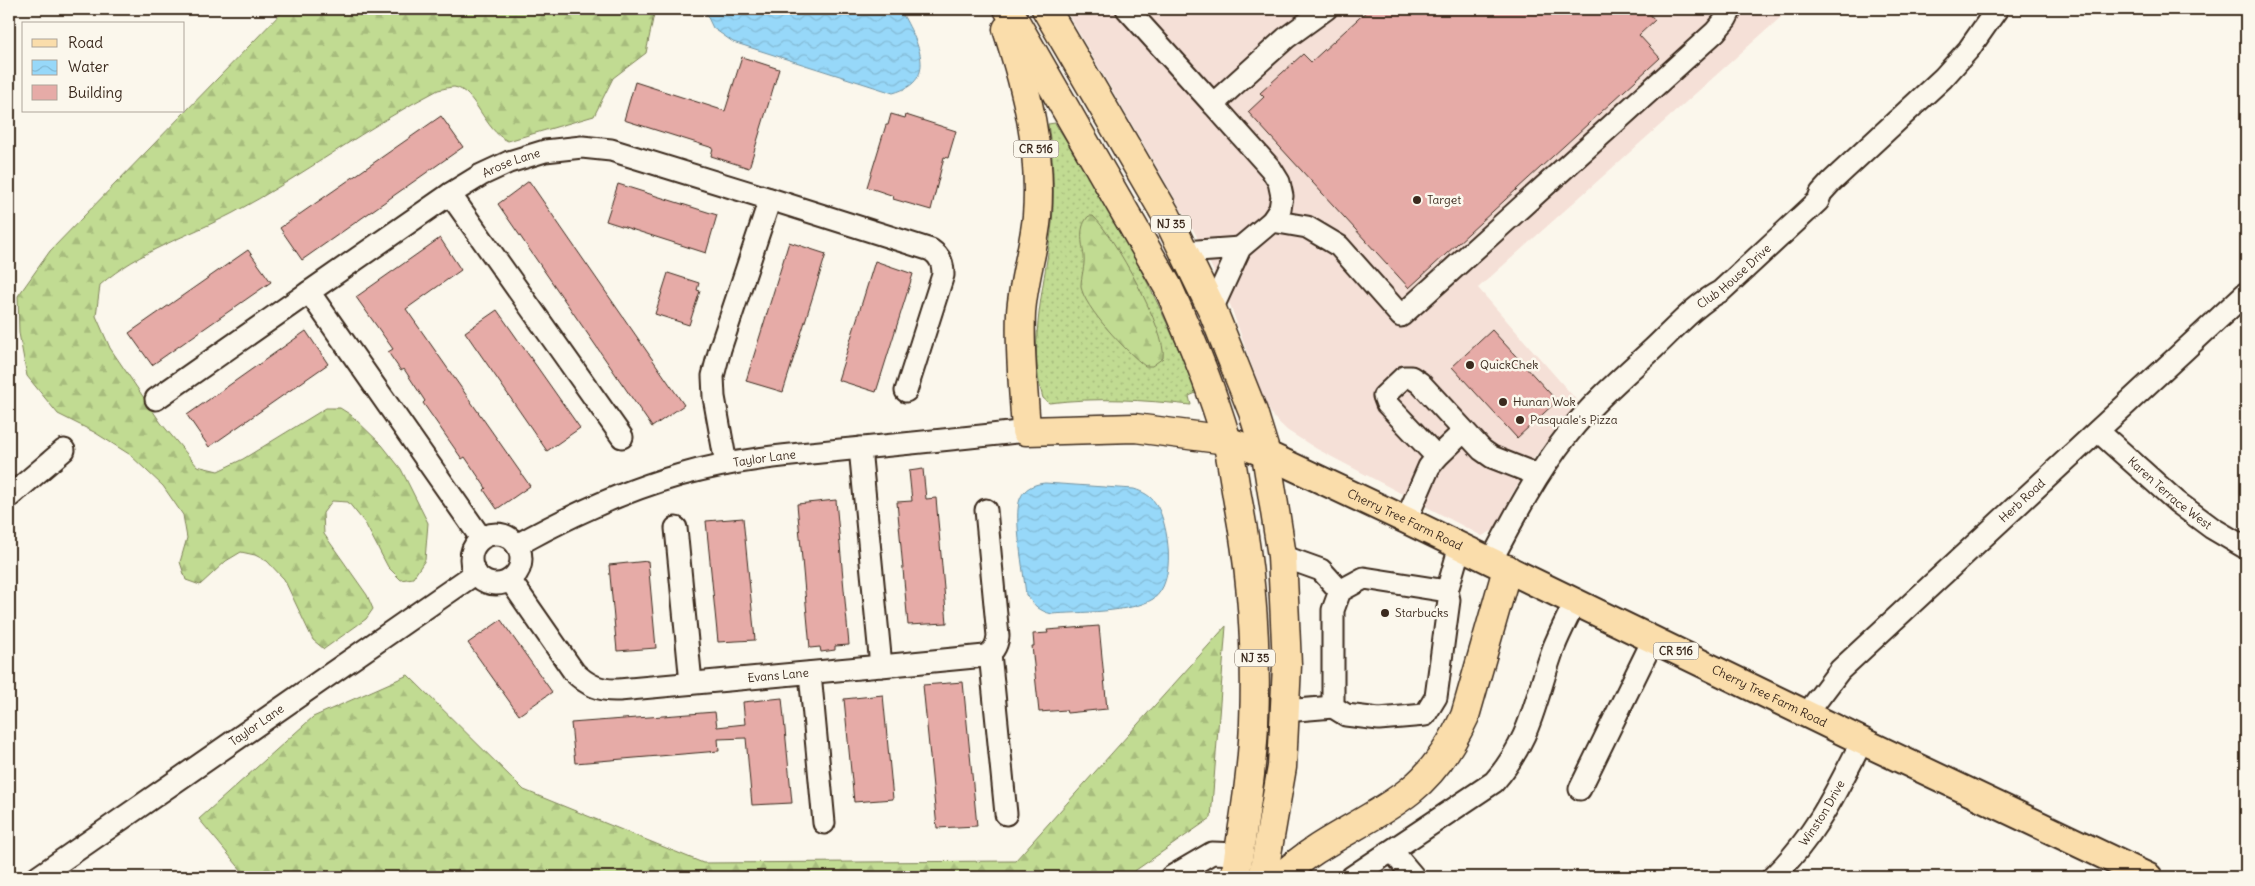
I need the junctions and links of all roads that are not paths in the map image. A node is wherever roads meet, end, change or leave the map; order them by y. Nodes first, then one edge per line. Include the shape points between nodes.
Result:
1 (1000, 9) edge
2 (1008, 9) edge
3 (1046, 9) edge
4 (1127, 9) edge
5 (1326, 9) edge
6 (1731, 9) edge
7 (1996, 9) edge
8 (1213, 104) junction
9 (450, 194) junction
10 (770, 199) junction
11 (1272, 221) junction
12 (1240, 248) junction
13 (1184, 252) junction
14 (309, 292) junction
15 (2246, 293) edge
16 (1212, 309) junction
17 (906, 391) dead end
18 (156, 399) dead end
19 (2098, 430) junction
20 (1026, 431) junction
21 (1464, 431) junction
22 (622, 437) dead end
23 (1226, 440) junction
24 (860, 448) junction
25 (64, 450) dead end
26 (1266, 454) junction
27 (1437, 457) junction
28 (726, 464) junction
29 (1538, 475) junction
30 (9, 497) edge
31 (986, 510) dead end
32 (1406, 520) junction
33 (676, 528) dead end
34 (481, 538) junction
35 (517, 545) junction
36 (1460, 546) junction
37 (2246, 548) edge
38 (1282, 556) junction
39 (1499, 565) junction
40 (476, 573) junction
41 (510, 580) junction
42 (1340, 591) junction
43 (1447, 591) junction
44 (1575, 602) junction
45 (1653, 640) junction
46 (990, 653) junction
47 (881, 666) junction
48 (810, 673) junction
49 (691, 683) junction
50 (1333, 707) junction
51 (1285, 712) junction
52 (1806, 714) junction
53 (1862, 741) junction
54 (1580, 789) dead end
55 (1006, 814) dead end
56 (824, 823) dead end
57 (1392, 851) junction
58 (1237, 866) edge
59 (38, 877) edge
60 (1171, 877) edge
61 (1263, 877) edge
62 (1281, 877) edge
63 (1352, 877) edge
64 (1414, 877) edge
65 (1772, 877) edge
66 (2149, 877) edge

1 - 20 highway, CR 516 via 1026,90 1037,154 1037,216 1021,312
2 - 23 highway, NJ 35 via 1168,287 1190,335
3 - 13 highway, NJ 35 via 1166,215
4 - 8 street
5 - 8 street via 1286,38
6 - 11 street via 1715,32 1401,316 1339,246 1307,227
7 - 29 street, Club House Drive via 1969,49 1943,78 1831,182 1821,192 1818,201 1590,409
8 - 11 street via 1279,182 1282,202
9 - 10 street, Arose Lane via 494,168 521,158 557,149 582,148 611,150
9 - 14 street, Arose Lane
9 - 22 street
10 - 17 street, Arose Lane via 937,254 943,275
10 - 28 street via 713,376
11 - 12 street
12 - 13 street
12 - 16 street
13 - 16 highway, NJ 35
14 - 18 street, Arose Lane
14 - 34 street
15 - 19 street, Herb Road
16 - 26 highway, NJ 35
19 - 37 street, Karen Terrace West via 2177,502
19 - 52 street, Herb Road via 1840,670
20 - 23 highway, CR 516 via 1135,428
20 - 24 street, Taylor Lane
21 - 27 street
21 - 27 street via 1411,377 1404,378 1384,396 1387,404
21 - 29 street via 1492,457
23 - 26 main road, Cherry Tree Farm Road / CR 516
23 - 58 highway, NJ 35 via 1244,530 1255,648 1254,725
24 - 28 street, Taylor Lane
24 - 47 street
25 - 30 street
26 - 32 main road, Cherry Tree Farm Road / CR 516
26 - 38 highway, NJ 35
27 - 32 street via 1429,467
28 - 35 street, Taylor Lane via 682,474 611,498
29 - 39 street, Club House Drive
31 - 46 street via 998,636
32 - 36 main road, Cherry Tree Farm Road / CR 516
33 - 49 street
34 - 35 street via 497,533 512,539
34 - 40 street via 472,551 472,566
35 - 41 street via 522,560 516,575
36 - 39 main road, Cherry Tree Farm Road / CR 516
36 - 43 street
38 - 42 street via 1321,570
38 - 51 highway, NJ 35 via 1287,665
39 - 44 main road, Cherry Tree Farm Road / CR 516
39 - 62 highway via 1465,716 1441,759 1411,789 1313,851
40 - 41 street via 481,579 495,584
40 - 59 street, Taylor Lane
41 - 49 street, Evans Lane via 574,672 587,683 610,690
42 - 43 street via 1364,578
42 - 50 street via 1334,610
43 - 50 street via 1436,697 1425,716 1379,718 1346,715
44 - 45 main road, Cherry Tree Farm Road / CR 516
44 - 57 street via 1555,647 1525,736 1508,766 1494,782
45 - 52 main road, Cherry Tree Farm Road / CR 516
45 - 54 street
46 - 47 street, Evans Lane
46 - 55 street
47 - 48 street, Evans Lane
48 - 49 street, Evans Lane
48 - 56 street
50 - 51 street
51 - 61 highway, NJ 35 via 1282,767
52 - 53 main road, Cherry Tree Farm Road / CR 516
53 - 65 street, Winston Drive via 1812,834
53 - 66 main road, Cherry Tree Farm Road / CR 516
57 - 63 street
57 - 64 street
58 - 60 street via 1212,853

